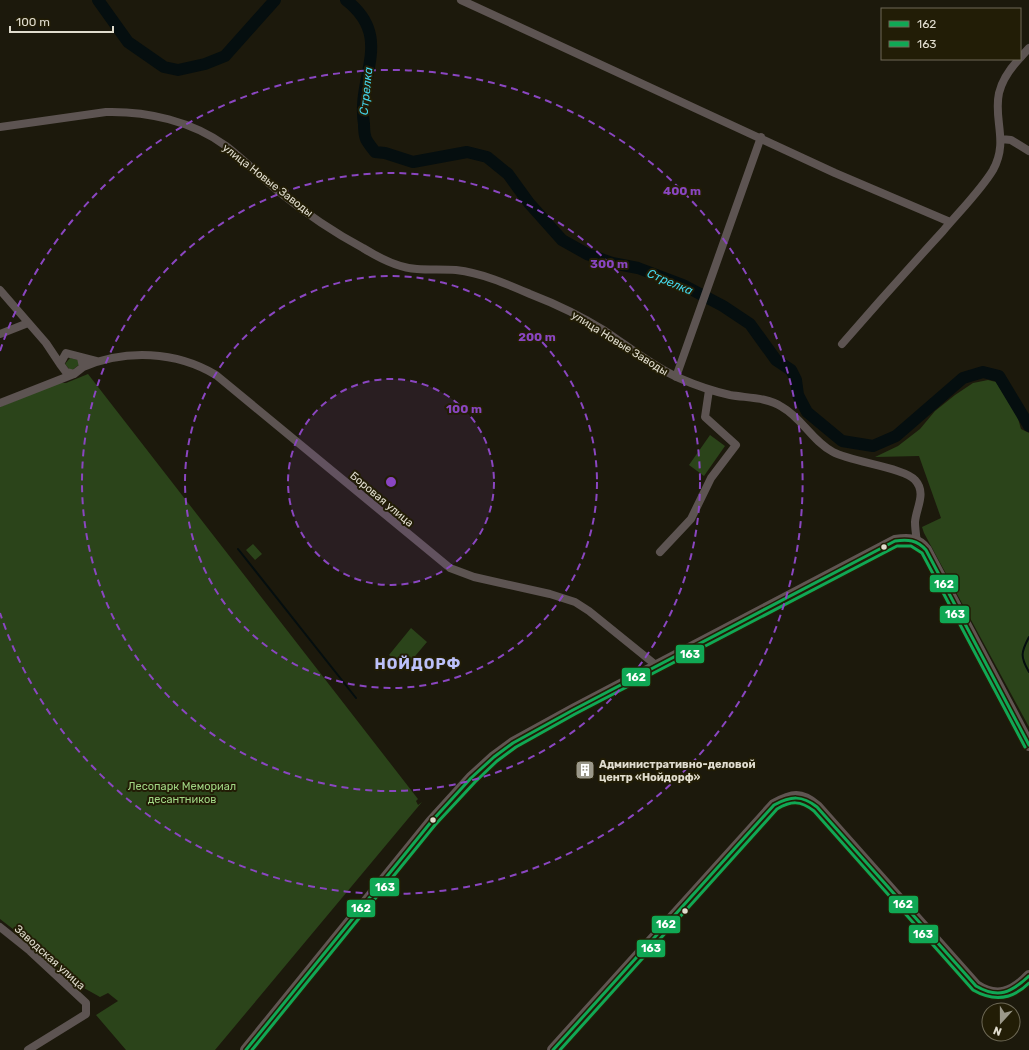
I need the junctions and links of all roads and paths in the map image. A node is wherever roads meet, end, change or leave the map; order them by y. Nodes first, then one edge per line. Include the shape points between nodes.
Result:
1 (461, 0) edge
2 (1029, 48) edge
3 (1021, 57) edge
4 (1018, 60) edge
5 (0, 127) edge
6 (761, 137) junction
7 (1001, 139) junction
8 (1029, 151) edge
9 (950, 222) junction
10 (0, 290) edge
11 (28, 323) junction
12 (0, 334) edge
13 (46, 343) junction
14 (842, 344) dead end
15 (66, 353) junction
16 (81, 358) junction
17 (97, 361) junction
18 (61, 366) junction
19 (83, 367) junction
20 (74, 374) junction
21 (676, 377) junction
22 (63, 378) junction
23 (709, 390) junction
24 (0, 403) edge
25 (914, 540) junction
26 (660, 552) dead end
27 (657, 666) junction
28 (1029, 745) edge
29 (0, 927) edge
30 (1029, 976) edge
31 (28, 1050) edge
32 (246, 1050) edge
33 (553, 1050) edge

1 - 6 street
2 - 3 street
4 - 7 street via 1004,78 999,93
5 - 21 street, улица Новые Заводы via 122,111 172,120 208,135 224,145 278,191 362,248 401,266 458,270 533,294 578,315
6 - 9 street via 835,173
6 - 21 street
7 - 8 street via 1011,140
7 - 9 street via 1000,154 993,170
9 - 14 street
10 - 11 street
11 - 12 street
11 - 13 street
13 - 15 street
13 - 18 street
15 - 16 street
15 - 18 street
16 - 17 street, Боровая улица
16 - 19 street
17 - 19 street, Боровая улица
17 - 27 street, Боровая улица via 149,354 181,360 207,370 450,568 474,577 575,602
18 - 20 street via 66,372
18 - 22 street
19 - 20 street
20 - 22 street
21 - 23 street, улица Новые Заводы
22 - 24 street
23 - 25 street, улица Новые Заводы via 776,403 831,451 855,461 912,477 919,486 921,497 915,521
23 - 26 street via 706,417 736,445 711,478 691,519
25 - 27 street via 896,541
25 - 28 street via 926,550
27 - 32 street via 526,735 485,764 431,822
29 - 31 street, Заводская улица via 86,1003 86,1014
30 - 33 street via 1010,992 984,991 976,986 817,807 805,799 789,796 774,805

